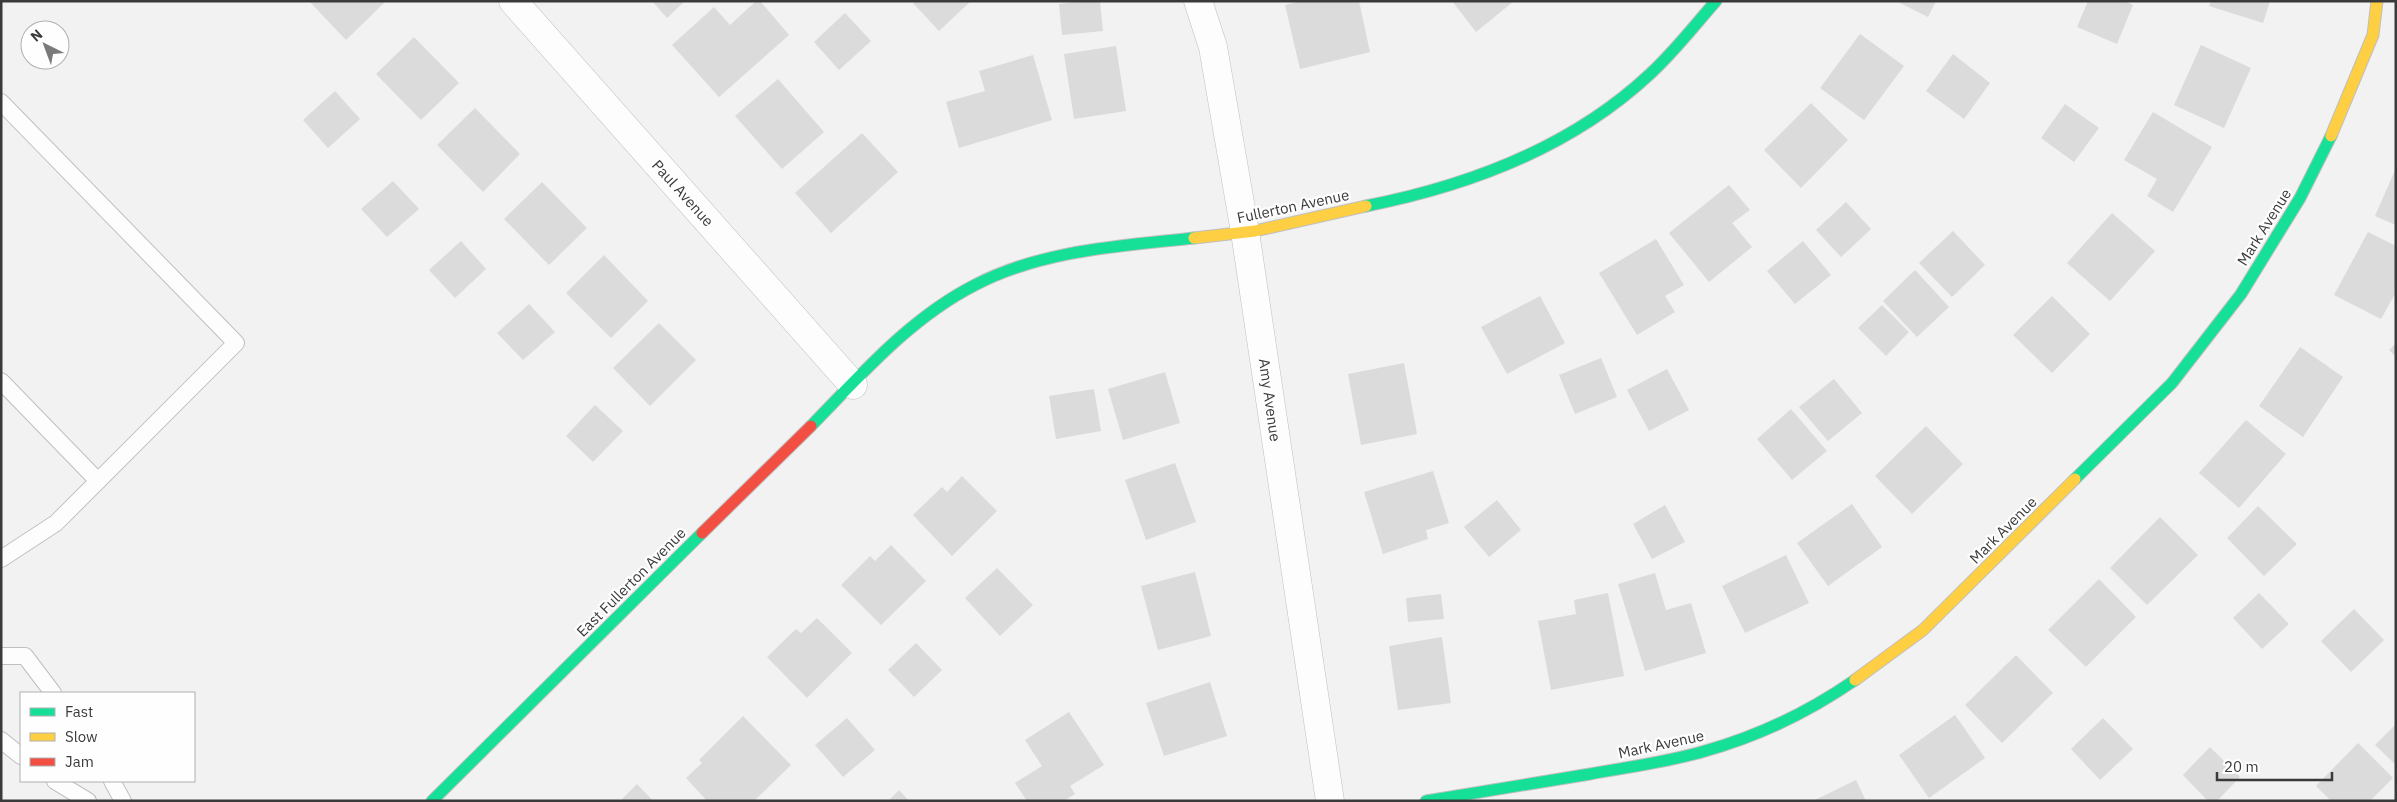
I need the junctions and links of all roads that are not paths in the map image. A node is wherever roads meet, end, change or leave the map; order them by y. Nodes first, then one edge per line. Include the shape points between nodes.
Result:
1 (513, 1) edge
2 (1198, 1) edge
3 (1716, 1) edge
4 (2377, 1) edge
5 (1, 102) edge
6 (1245, 232) junction
7 (1, 381) edge
8 (852, 385) junction
9 (98, 481) junction
10 (1, 559) edge
11 (1, 656) edge
12 (52, 692) edge
13 (1, 740) edge
14 (20, 755) edge
15 (57, 782) edge
16 (113, 782) edge
17 (88, 801) edge
18 (123, 801) edge
19 (432, 801) edge
20 (1330, 801) edge
21 (1426, 801) edge

1 - 8 street, Paul Avenue
2 - 6 street, Amy Avenue via 1213,46
3 - 6 street, Fullerton Avenue via 1675,50 1644,79 1558,142 1505,166 1420,195
4 - 21 street, Mark Avenue via 2373,35 2323,155 2241,294 2172,383 1923,630 1827,699 1706,751
5 - 9 lane via 236,343
6 - 8 street, Fullerton Avenue via 1079,252 986,279 930,313 900,337
6 - 20 street, Amy Avenue
7 - 9 lane
8 - 19 street, East Fullerton Avenue
9 - 10 lane via 56,523
11 - 12 lane via 26,656
13 - 14 lane
15 - 17 lane
16 - 18 lane

